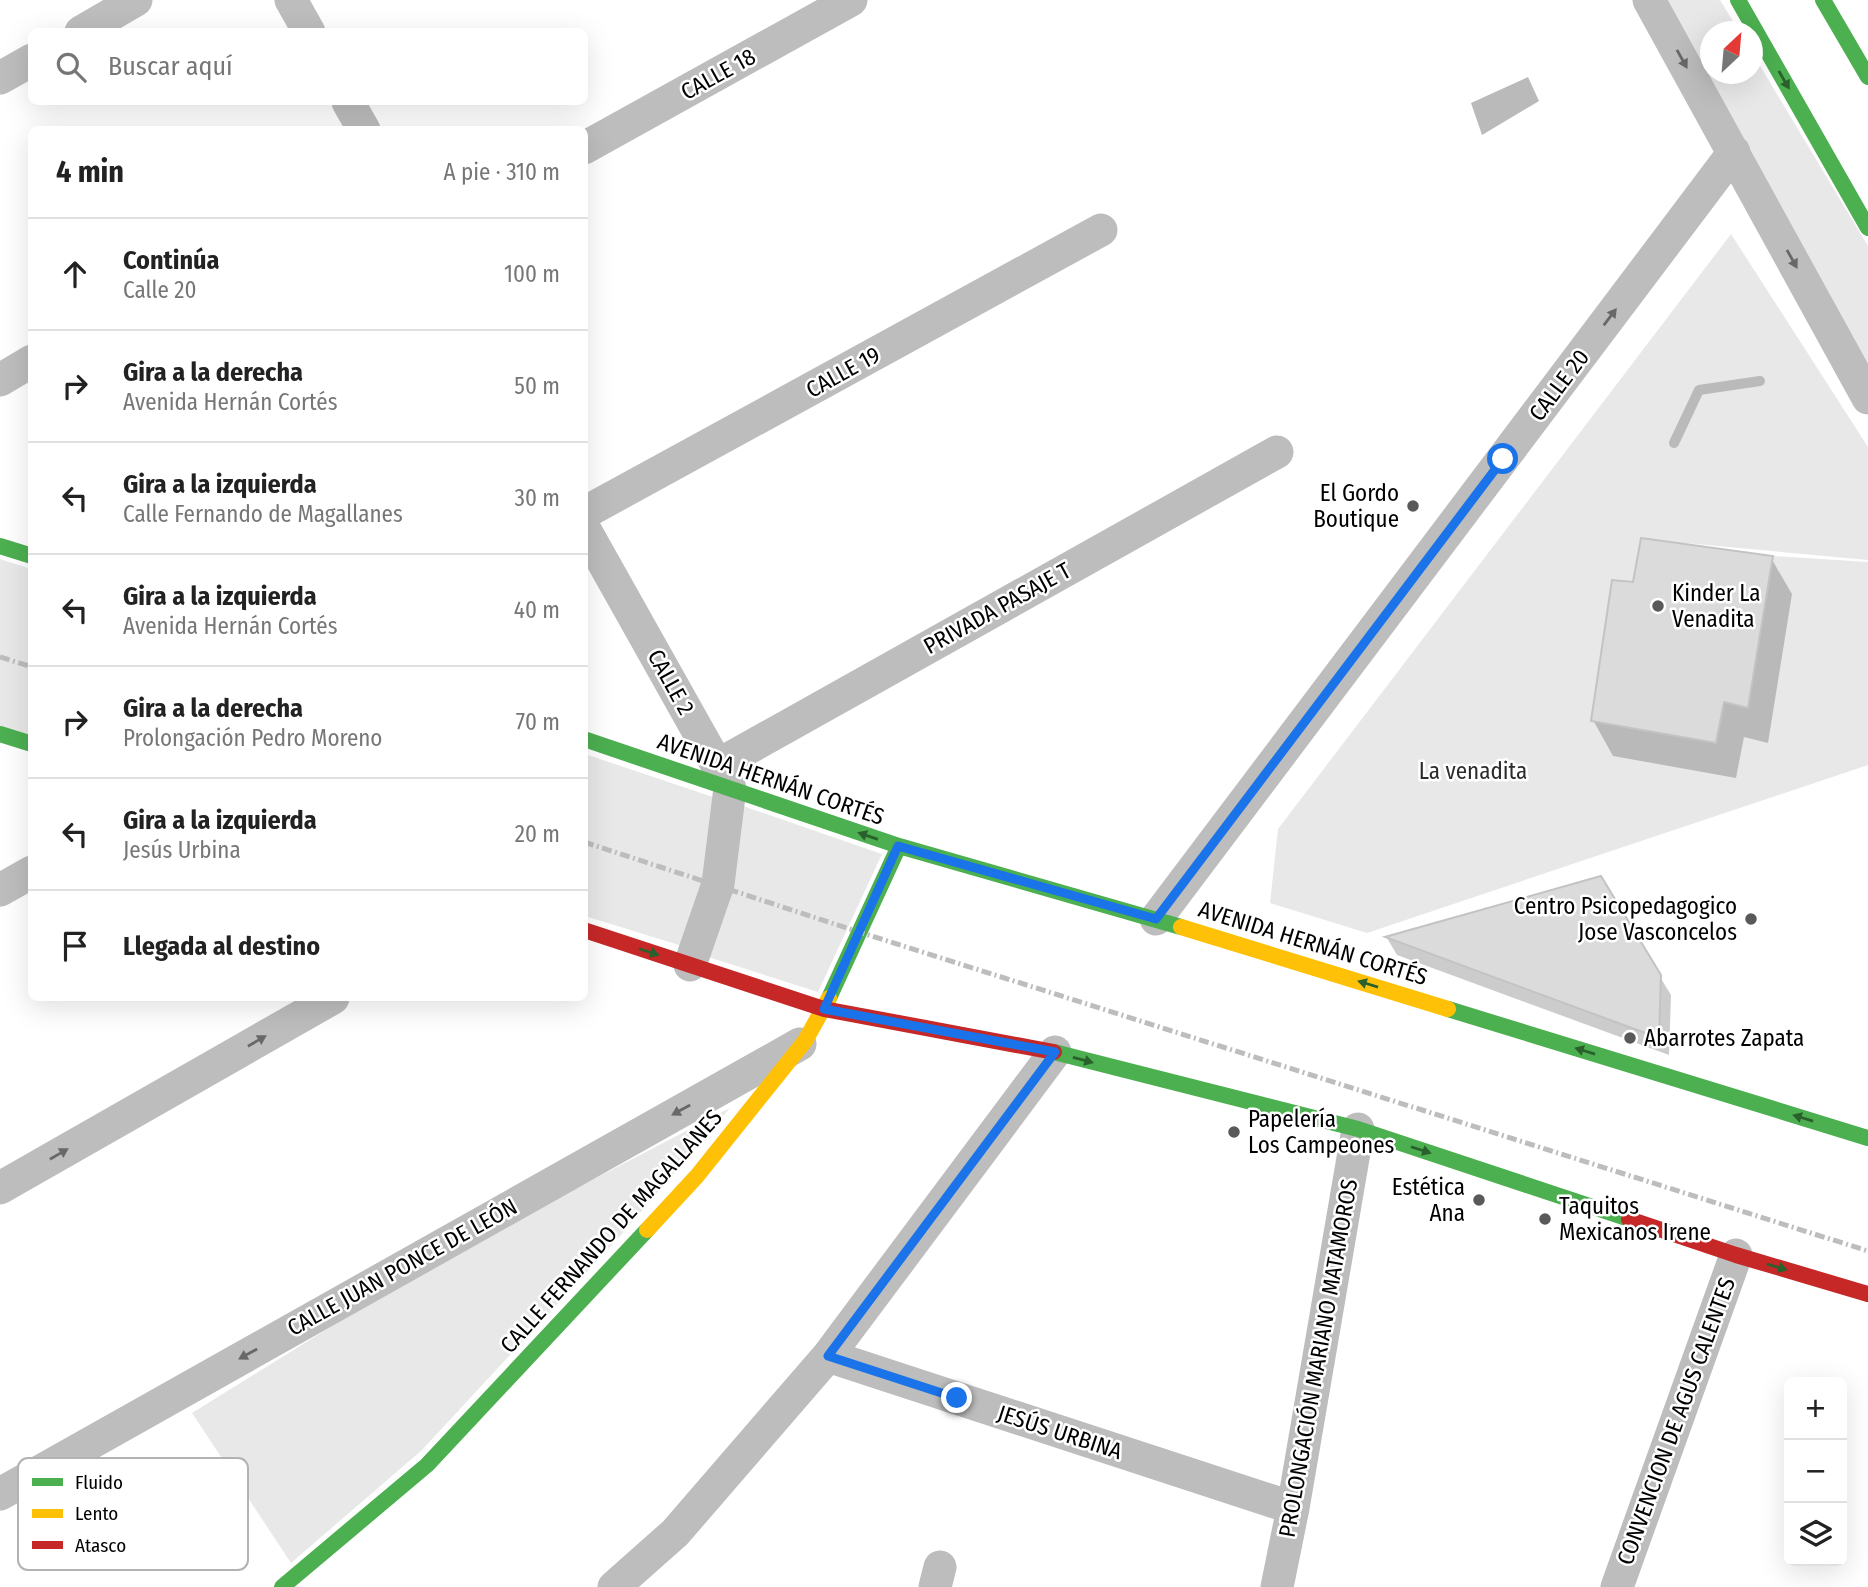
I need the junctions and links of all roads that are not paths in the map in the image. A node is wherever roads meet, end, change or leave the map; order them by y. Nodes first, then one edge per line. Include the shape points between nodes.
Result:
1 (136, 0) edge
2 (291, 0) edge
3 (851, 0) edge
4 (1649, 0) edge
5 (1738, 0) edge
6 (1823, 0) edge
7 (88, 28) edge
8 (307, 28) edge
9 (28, 62) edge
10 (1866, 70) edge
11 (0, 78) edge
12 (350, 105) edge
13 (362, 126) edge
14 (588, 146) edge
15 (1734, 152) junction
16 (1868, 228) edge
17 (1101, 230) dead end
18 (28, 363) edge
19 (0, 380) edge
20 (1868, 398) edge
21 (1277, 452) dead end
22 (588, 511) edge
23 (588, 535) edge
24 (0, 546) edge
25 (28, 555) edge
26 (0, 734) edge
27 (588, 740) edge
28 (28, 743) edge
29 (724, 776) junction
30 (898, 846) junction
31 (28, 874) edge
32 (0, 890) edge
33 (1156, 919) junction
34 (588, 931) edge
35 (690, 965) junction
36 (328, 1001) edge
37 (824, 1009) junction
38 (805, 1041) junction
39 (1055, 1052) junction
40 (1358, 1129) junction
41 (1868, 1138) edge
42 (0, 1188) edge
43 (1736, 1255) junction
44 (1868, 1294) edge
45 (828, 1356) junction
46 (64, 1458) edge
47 (18, 1484) edge
48 (0, 1494) edge
49 (1293, 1508) junction
50 (282, 1587) edge
51 (614, 1587) edge
52 (1277, 1587) edge
53 (1617, 1587) edge

1 - 7 street
2 - 8 street
3 - 14 street, CALLE 18
4 -> 15 street
5 -> 16 main road
6 - 10 main road
9 - 11 street
12 - 13 street
15 -> 20 street
33 -> 15 street, CALLE 20
17 - 22 street, CALLE 19
18 - 19 street
21 - 29 street, PRIVADA PASAJE T
23 - 29 street, CALLE 2
24 - 25 main road
26 - 28 main road
27 - 29 main road, AVENIDA HERNÁN CORTÉS
30 -> 29 main road, AVENIDA HERNÁN CORTÉS
29 - 35 street via 718,884
30 - 33 main road, AVENIDA HERNÁN CORTÉS
30 - 37 main road, CALLE FERNANDO DE MAGALLANES
31 - 32 street
41 -> 33 main road, AVENIDA HERNÁN CORTÉS
34 -> 35 main road
35 - 37 main road
42 -> 36 street
37 - 38 main road, CALLE FERNANDO DE MAGALLANES
37 - 39 main road
38 -> 46 street, CALLE JUAN PONCE DE LEÓN
38 - 50 main road, CALLE FERNANDO DE MAGALLANES via 697,1176 427,1465
39 -> 40 main road
39 - 45 street
40 -> 43 main road
40 - 49 street, PROLONGACIÓN MARIANO MATAMOROS
43 -> 44 main road
43 - 53 street, CONVENCION DE AGUS CALENTES
45 - 49 street, JESÚS URBINA
45 - 51 street via 675,1533
47 -> 48 street, CALLE JUAN PONCE DE LEÓN
49 - 52 street, PROLONGACIÓN MARIANO MATAMOROS

